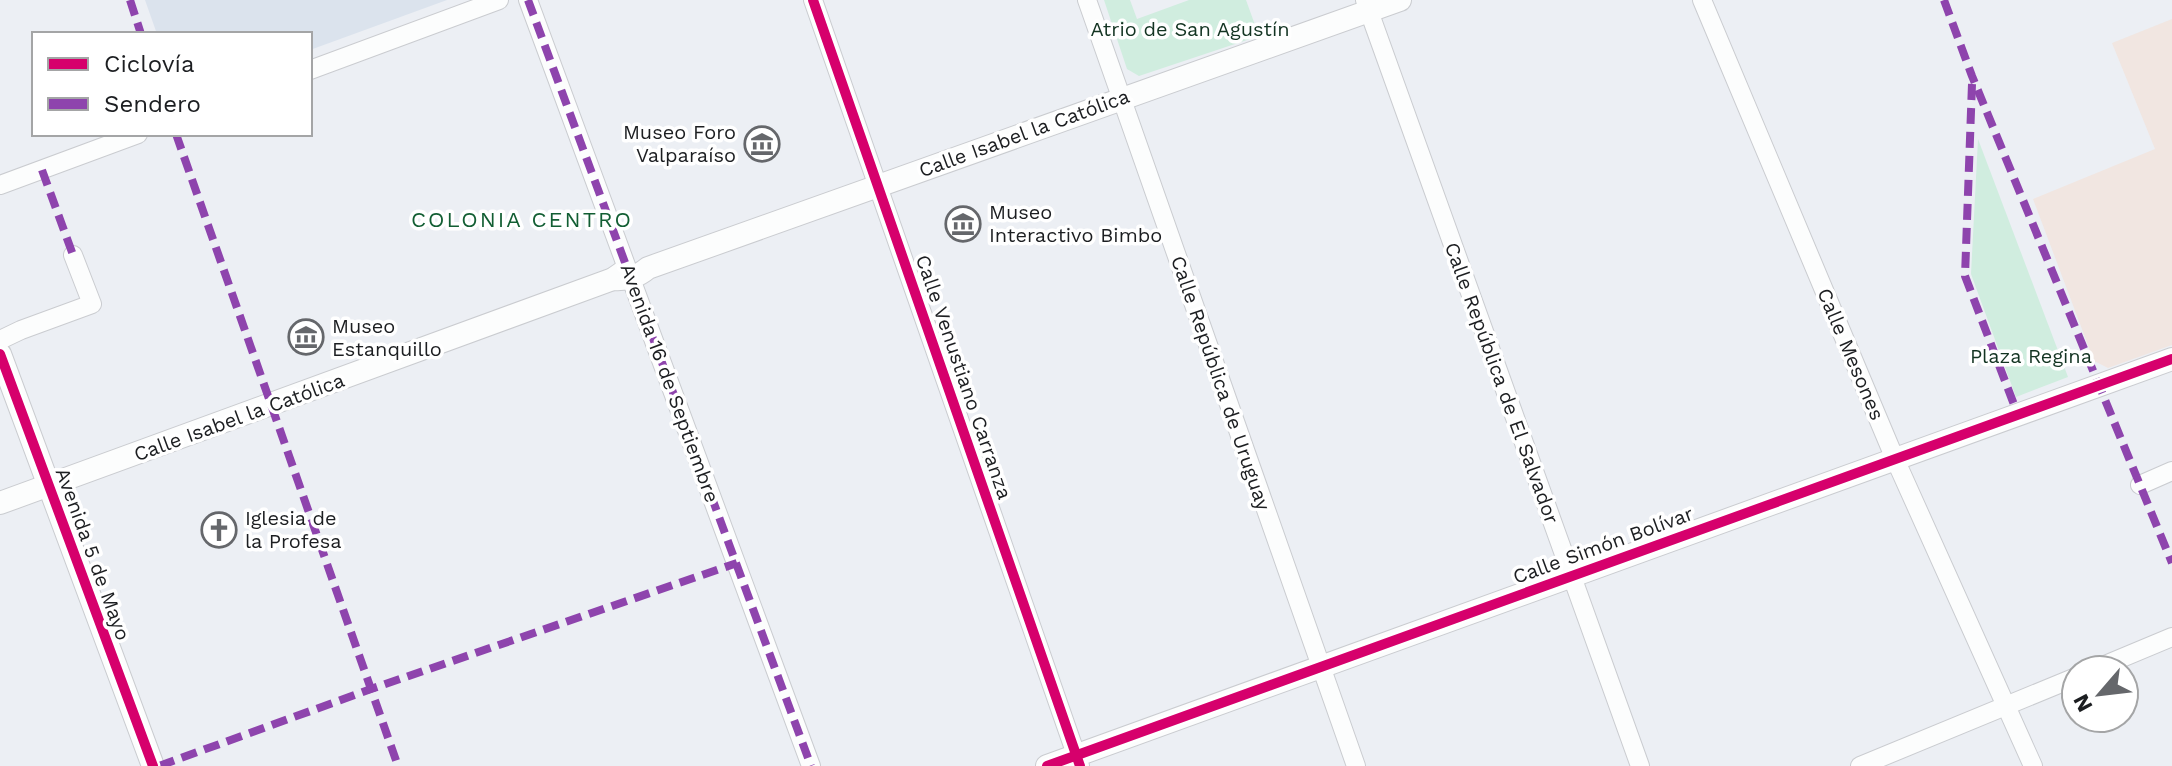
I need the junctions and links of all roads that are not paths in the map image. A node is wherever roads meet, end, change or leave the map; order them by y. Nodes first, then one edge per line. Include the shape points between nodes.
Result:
1 (499, 0) edge
2 (528, 0) edge
3 (813, 0) edge
4 (1087, 0) edge
5 (1400, 0) edge
6 (1702, 0) edge
7 (1367, 6) edge
8 (312, 69) edge
9 (1122, 98) junction
10 (133, 136) edge
11 (0, 185) edge
12 (879, 185) junction
13 (73, 255) dead end
14 (630, 274) junction
15 (0, 340) edge
16 (0, 354) edge
17 (2172, 359) edge
18 (1895, 459) junction
19 (2172, 471) edge
20 (49, 485) junction
21 (2140, 485) dead end
22 (0, 503) edge
23 (1571, 575) junction
24 (2172, 637) edge
25 (2131, 654) edge
26 (1320, 667) junction
27 (2060, 684) edge
28 (2008, 705) junction
29 (1078, 761) edge
30 (153, 766) edge
31 (811, 766) edge
32 (1047, 766) edge
33 (1356, 766) edge
34 (1640, 766) edge
35 (1860, 766) edge
36 (2033, 766) edge

1 - 8 street
2 - 14 street, Avenida 16 de Septiembre
3 - 12 street, Calle Venustiano Carranza
4 - 9 street, Calle República de Uruguay
5 - 7 street, Calle Isabel la Católica
6 - 18 street, Calle Mesones
7 - 9 street, Calle Isabel la Católica
7 - 23 street, Calle República de El Salvador
9 - 12 street, Calle Isabel la Católica
9 - 26 street, Calle República de Uruguay
10 - 11 street
12 - 14 street, Calle Isabel la Católica
12 - 29 street, Calle Venustiano Carranza
13 - 15 street via 92,304
14 - 20 street, Calle Isabel la Católica
14 - 31 street, Avenida 16 de Septiembre
16 - 20 street, Avenida 5 de Mayo
17 - 18 street, Calle Simón Bolívar
18 - 23 street, Calle Simón Bolívar
18 - 28 street, Calle Mesones
19 - 21 street
20 - 22 street, Calle Isabel la Católica
20 - 30 street, Avenida 5 de Mayo
23 - 26 street, Calle Simón Bolívar
23 - 34 street, Calle República de El Salvador
24 - 25 street
26 - 29 street, Calle Simón Bolívar
26 - 33 street, Calle República de Uruguay
27 - 28 street
28 - 35 street
28 - 36 street, Calle Mesones
29 - 32 street, Calle Simón Bolívar

